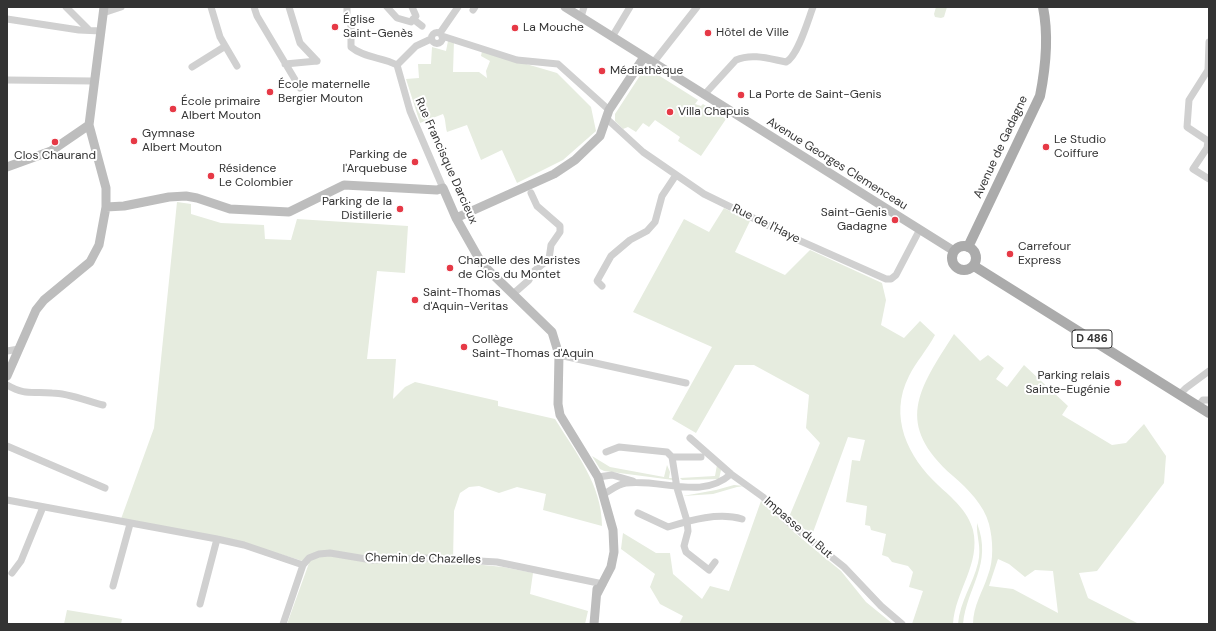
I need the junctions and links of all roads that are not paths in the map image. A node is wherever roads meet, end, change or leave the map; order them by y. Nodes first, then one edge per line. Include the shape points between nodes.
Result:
1 (66, 7) edge
2 (121, 7) edge
3 (211, 7) edge
4 (254, 7) edge
5 (289, 7) edge
6 (347, 7) edge
7 (387, 7) edge
8 (412, 7) edge
9 (458, 7) edge
10 (565, 7) edge
11 (584, 7) edge
12 (630, 7) edge
13 (697, 7) edge
14 (814, 7) edge
15 (1043, 7) edge
16 (104, 10) edge
17 (581, 17) junction
18 (7, 19) edge
19 (412, 21) junction
20 (89, 30) junction
21 (101, 31) junction
22 (433, 33) junction
23 (612, 37) junction
24 (1209, 42) edge
25 (224, 47) junction
26 (644, 57) junction
27 (653, 63) junction
28 (285, 64) junction
29 (397, 65) junction
30 (237, 66) dead end
31 (192, 67) dead end
32 (7, 80) edge
33 (93, 81) junction
34 (300, 88) dead end
35 (704, 95) junction
36 (608, 114) junction
37 (89, 125) junction
38 (1207, 153) edge
39 (7, 167) edge
40 (676, 175) junction
41 (1209, 179) edge
42 (443, 188) junction
43 (531, 193) dead end
44 (106, 207) junction
45 (456, 218) junction
46 (919, 231) junction
47 (968, 247) junction
48 (954, 251) junction
49 (974, 266) junction
50 (602, 286) dead end
51 (514, 294) junction
52 (19, 350) junction
53 (7, 351) edge
54 (559, 355) junction
55 (1209, 371) edge
56 (7, 376) edge
57 (686, 383) dead end
58 (7, 384) edge
59 (1179, 395) junction
60 (1209, 400) edge
61 (103, 405) dead end
62 (1198, 406) junction
63 (1209, 413) edge
64 (690, 438) dead end
65 (7, 446) edge
66 (606, 452) dead end
67 (672, 457) junction
68 (701, 457) dead end
69 (731, 474) junction
70 (598, 478) junction
71 (636, 482) junction
72 (105, 488) dead end
73 (677, 488) junction
74 (604, 494) junction
75 (7, 500) edge
76 (44, 507) junction
77 (638, 513) dead end
78 (742, 519) dead end
79 (687, 521) junction
80 (130, 524) junction
81 (217, 539) junction
82 (715, 562) dead end
83 (303, 565) junction
84 (12, 573) dead end
85 (600, 584) junction
86 (113, 586) dead end
87 (200, 604) dead end
88 (282, 624) edge
89 (594, 624) edge
90 (902, 624) edge

1 - 20 street
2 - 16 street
3 - 25 street
4 - 28 street
5 - 28 street via 300,43 317,61
6 - 29 street via 351,47 372,58 388,60
7 - 19 street via 397,18
8 - 19 street via 416,16
9 - 22 street
10 - 17 street, Avenue Georges Clemenceau
11 - 17 street
12 - 23 street
13 - 27 street
14 - 35 street via 789,60 786,62 742,57 736,60
15 - 47 main road, Avenue de Gadagne via 1047,45 1040,96
16 - 21 street
17 - 23 street, Avenue Georges Clemenceau
18 - 20 street
19 - 22 street
20 - 21 street
21 - 33 street
22 - 29 street
22 - 36 street, Rue de l'Haye via 517,60 558,64
23 - 26 street, Avenue Georges Clemenceau
24 - 38 street via 1208,70 1188,100 1187,126 1208,141
25 - 30 street
25 - 31 street
26 - 27 street, Avenue Georges Clemenceau
26 - 36 street
27 - 35 street, Avenue Georges Clemenceau
28 - 34 street
29 - 42 street, Rue Francisque Darcieux via 410,111
32 - 33 street
33 - 37 street
35 - 46 street, Avenue Georges Clemenceau
36 - 40 street, Rue de l'Haye via 643,152
36 - 45 street via 600,136 565,167
37 - 39 street via 51,151
37 - 44 street via 106,188
38 - 41 street via 1193,169
40 - 46 street, Rue de l'Haye via 704,194 886,279 892,279 896,275
40 - 50 street via 662,196 655,222 647,231 630,240 611,256 597,282
42 - 44 street via 437,190 344,185 289,212 230,209 186,196
42 - 45 street, Rue Francisque Darcieux
43 - 51 street via 537,206 560,226 560,232 551,245 549,259 533,272 529,280
44 - 52 street via 96,254 79,272 44,300 36,310
45 - 51 street, Rue Francisque Darcieux via 482,264
46 - 48 street, Avenue Georges Clemenceau
47 - 48 main road via 960,247
47 - 49 main road via 976,255
48 - 49 main road via 952,261 958,269 965,271
49 - 59 main road, D 486
51 - 54 street, Rue Francisque Darcieux via 550,329
52 - 53 street
52 - 56 street
54 - 57 street
54 - 70 street, Rue Francisque Darcieux via 560,415
55 - 59 street
58 - 61 street via 32,394 52,392
59 - 62 main road, D 486
60 - 62 street via 1203,400
62 - 63 main road, D 486
64 - 69 street, Impasse du But
65 - 72 street
66 - 67 street via 619,447 660,450
67 - 68 street
67 - 73 street
69 - 73 street via 724,481 714,485
69 - 90 street, Impasse du But via 763,497 788,522 844,568
70 - 71 street via 612,475
70 - 74 street, Rue Francisque Darcieux
71 - 73 street
71 - 74 street via 620,484
73 - 79 street
74 - 85 street, Rue Francisque Darcieux via 614,541 611,567
75 - 76 street
76 - 80 street
76 - 84 street via 21,561
77 - 79 street via 668,527
78 - 79 street via 734,516
79 - 82 street via 688,531 684,546 686,552 709,570
80 - 81 street
80 - 86 street
81 - 83 street via 244,545
81 - 87 street
83 - 85 street, Chemin de Chazelles via 309,558 330,552 372,560 479,560
83 - 88 street
85 - 89 street, Rue Francisque Darcieux

